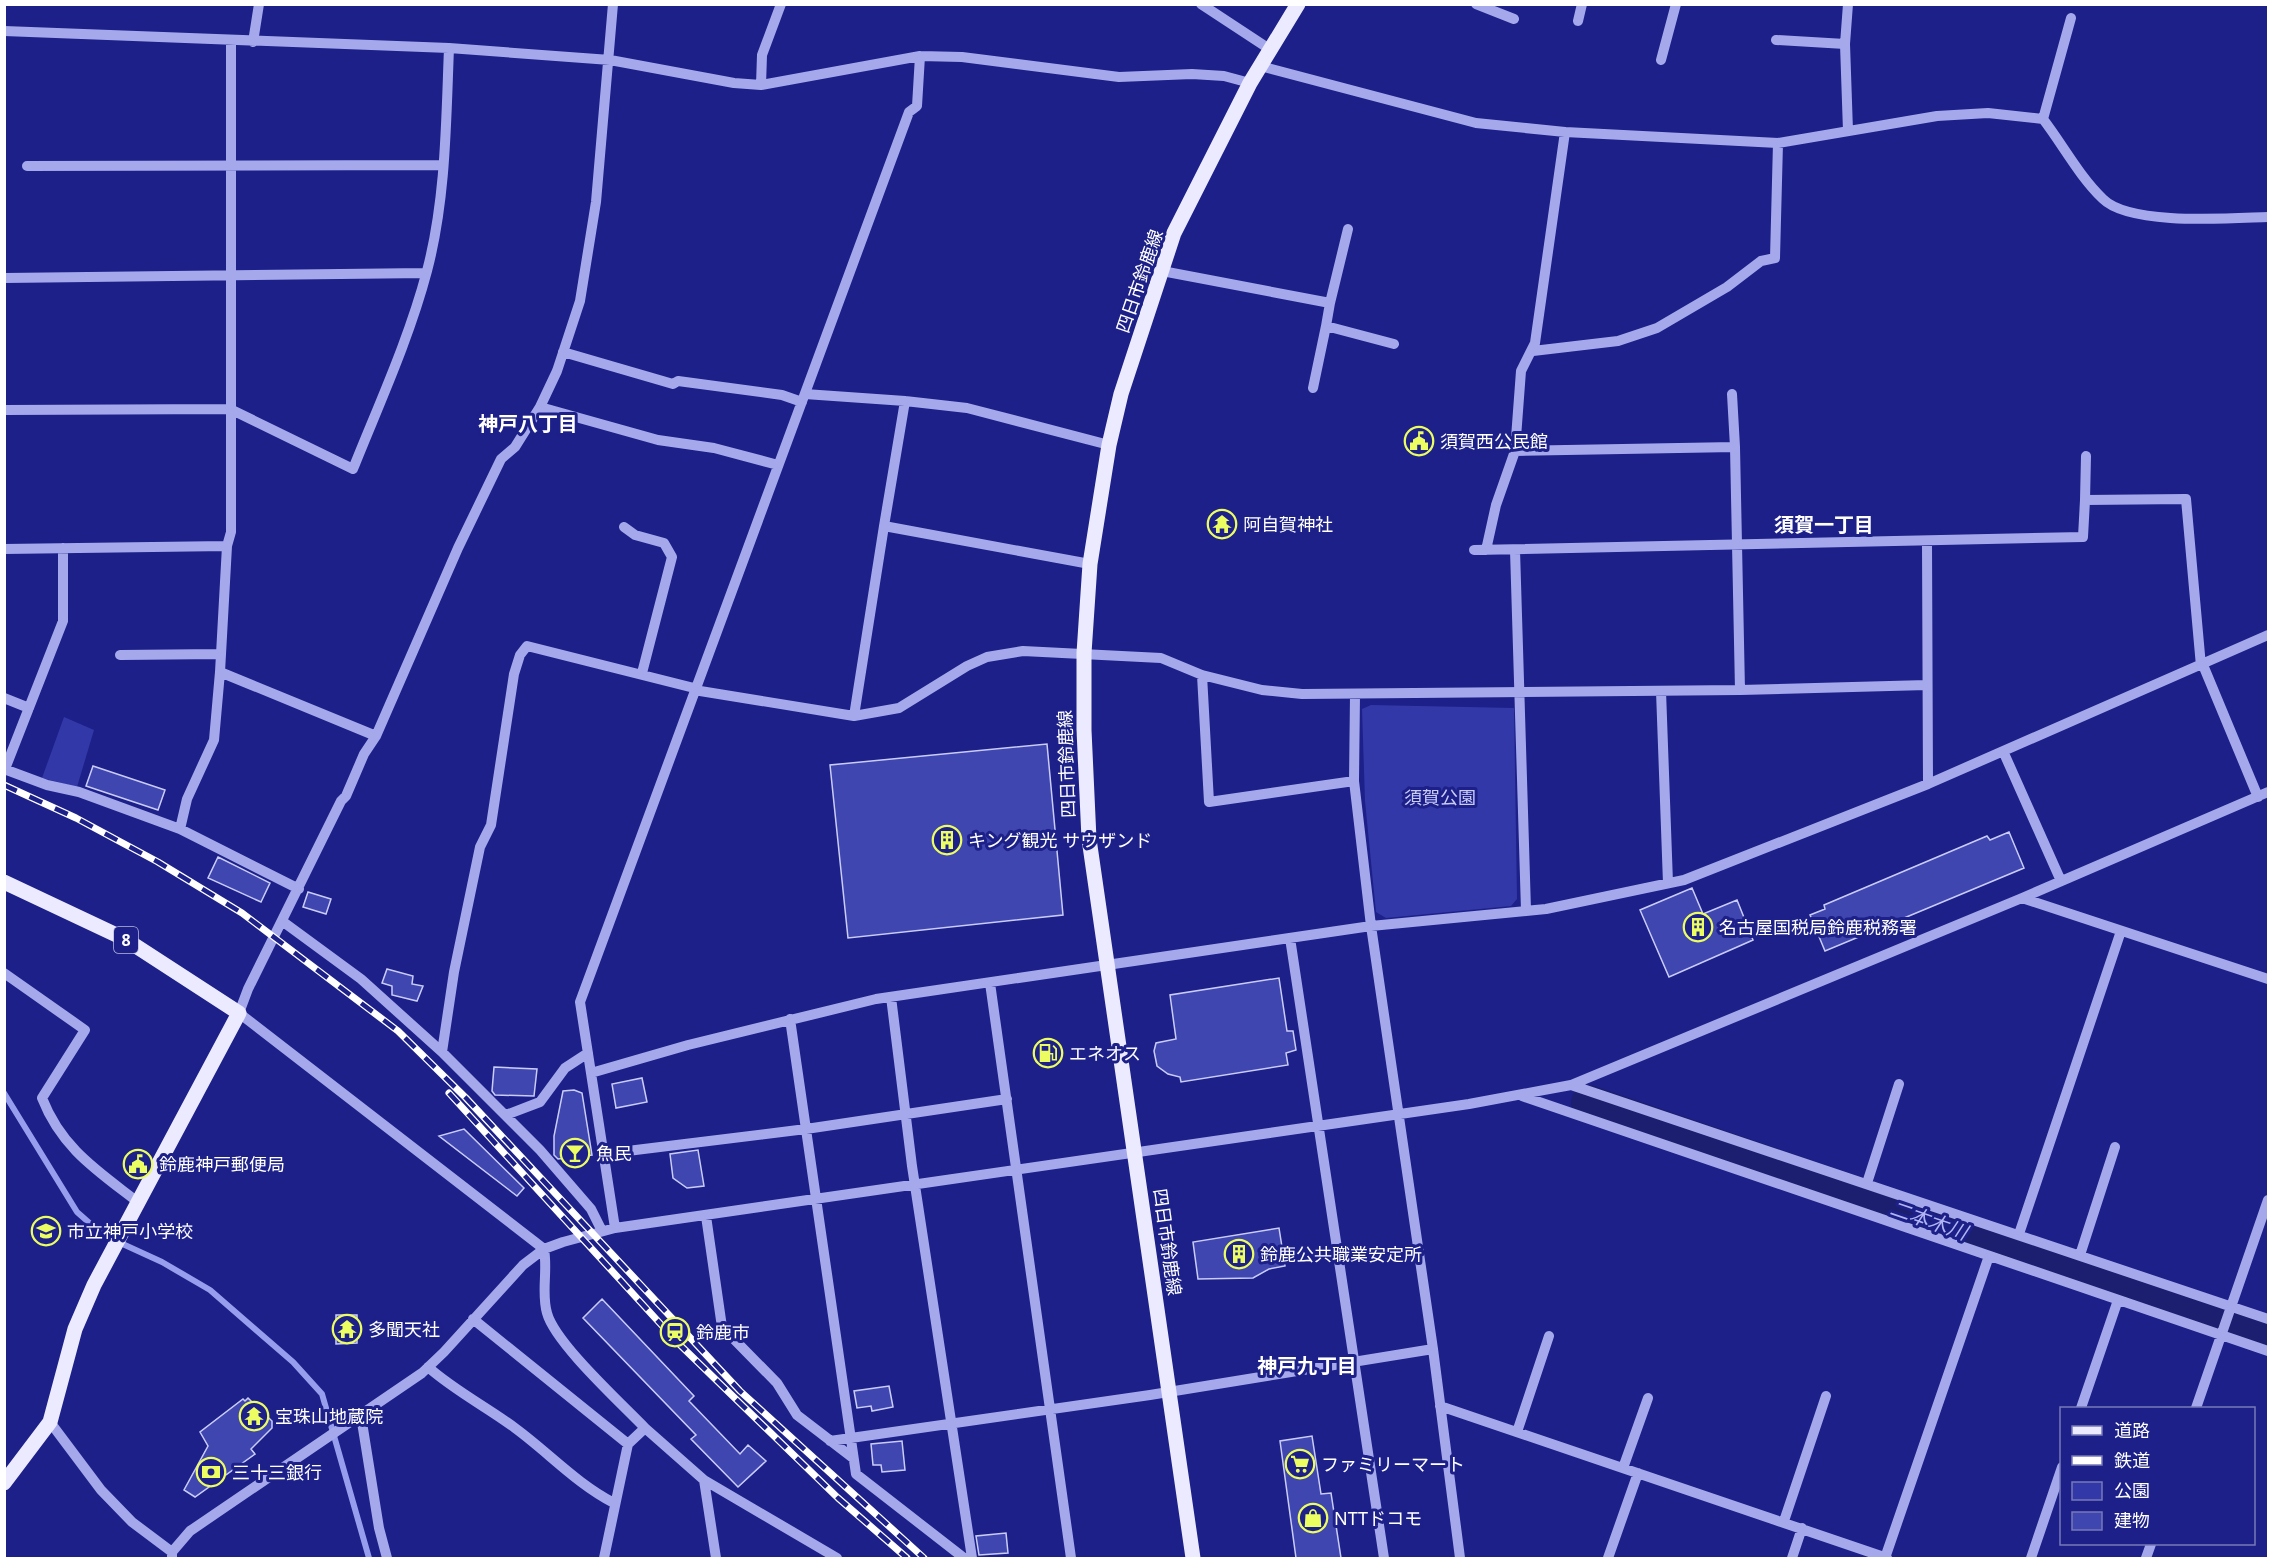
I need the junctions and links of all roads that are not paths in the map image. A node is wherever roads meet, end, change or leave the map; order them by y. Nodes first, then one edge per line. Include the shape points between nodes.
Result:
1 (259, 4) edge
2 (613, 4) edge
3 (781, 4) edge
4 (1298, 4) edge
5 (1476, 4) edge
6 (1582, 4) edge
7 (1676, 4) edge
8 (1848, 4) edge
9 (1208, 7) edge
10 (2071, 18) dead end
11 (1514, 19) dead end
12 (1578, 21) dead end
13 (4, 31) edge
14 (1776, 40) dead end
15 (231, 42) junction
16 (253, 42) junction
17 (1845, 44) junction
18 (449, 48) junction
19 (1271, 50) junction
20 (920, 56) junction
21 (610, 60) junction
22 (1661, 60) dead end
23 (1260, 66) junction
24 (1250, 83) junction
25 (760, 85) junction
26 (2043, 118) junction
27 (1848, 131) junction
28 (1565, 132) junction
29 (1778, 143) junction
30 (230, 164) junction
31 (442, 165) junction
32 (27, 166) dead end
33 (2268, 217) edge
34 (1348, 229) dead end
35 (1162, 271) junction
36 (426, 273) junction
37 (229, 275) junction
38 (4, 278) edge
39 (1330, 303) junction
40 (1326, 326) junction
41 (1394, 344) dead end
42 (1533, 351) junction
43 (563, 352) junction
44 (1313, 388) dead end
45 (1732, 394) dead end
46 (804, 398) junction
47 (905, 400) junction
48 (540, 407) junction
49 (230, 409) junction
50 (4, 410) edge
51 (1108, 445) junction
52 (1735, 447) junction
53 (1515, 451) junction
54 (2086, 456) dead end
55 (778, 465) junction
56 (2085, 500) junction
57 (884, 526) junction
58 (624, 527) dead end
59 (1927, 543) junction
60 (1738, 544) junction
61 (227, 546) junction
62 (63, 548) junction
63 (4, 549) edge
64 (1515, 550) junction
65 (1090, 564) junction
66 (2268, 634) edge
67 (1084, 653) junction
68 (220, 654) junction
69 (120, 655) dead end
70 (2202, 666) junction
71 (220, 672) junction
72 (642, 673) junction
73 (1202, 675) junction
74 (1927, 685) junction
75 (694, 689) junction
76 (1740, 690) junction
77 (1661, 691) junction
78 (1519, 693) junction
79 (1354, 695) junction
80 (4, 698) edge
81 (29, 708) junction
82 (854, 716) junction
83 (376, 736) junction
84 (2003, 751) junction
85 (5, 769) edge
86 (1354, 781) junction
87 (1928, 784) junction
88 (2263, 794) edge
89 (180, 829) junction
90 (2061, 881) junction
91 (4, 882) edge
92 (1668, 883) junction
93 (300, 889) junction
94 (2022, 898) junction
95 (1526, 910) junction
96 (282, 921) junction
97 (1371, 927) junction
98 (2121, 931) junction
99 (1290, 938) junction
100 (1107, 965) junction
101 (4, 973) edge
102 (2268, 979) edge
103 (990, 983) junction
104 (891, 997) junction
105 (239, 1013) junction
106 (790, 1019) junction
107 (442, 1052) junction
108 (588, 1053) junction
109 (591, 1073) junction
110 (1899, 1084) dead end
111 (1571, 1085) junction
112 (1522, 1096) junction
113 (1007, 1099) junction
114 (906, 1114) junction
115 (1399, 1114) junction
116 (506, 1115) junction
117 (1320, 1125) junction
118 (806, 1129) junction
119 (2115, 1147) dead end
120 (603, 1154) junction
121 (1136, 1154) junction
122 (1017, 1172) junction
123 (1867, 1183) junction
124 (916, 1186) junction
125 (817, 1200) junction
126 (2268, 1200) edge
127 (139, 1203) junction
128 (706, 1216) junction
129 (615, 1228) junction
130 (602, 1231) junction
131 (2019, 1234) junction
132 (544, 1250) junction
133 (2080, 1255) junction
134 (1989, 1256) junction
135 (2118, 1300) junction
136 (2231, 1307) junction
137 (473, 1319) junction
138 (2268, 1319) edge
139 (2221, 1335) junction
140 (1549, 1336) dead end
141 (1433, 1349) junction
142 (2268, 1351) edge
143 (1355, 1360) junction
144 (428, 1367) junction
145 (1170, 1392) junction
146 (1826, 1396) dead end
147 (1648, 1398) dead end
148 (1440, 1406) junction
149 (2081, 1407) edge
150 (2196, 1407) edge
151 (1050, 1409) junction
152 (362, 1416) junction
153 (50, 1422) junction
154 (950, 1425) junction
155 (645, 1428) junction
156 (1517, 1432) junction
157 (850, 1439) junction
158 (830, 1441) junction
159 (628, 1444) junction
160 (853, 1458) junction
161 (1623, 1468) junction
162 (2060, 1470) edge
163 (1638, 1473) junction
164 (704, 1480) junction
165 (4, 1483) edge
166 (614, 1503) junction
167 (1784, 1521) junction
168 (1802, 1528) junction
169 (172, 1555) edge
170 (387, 1558) edge
171 (604, 1558) edge
172 (716, 1558) edge
173 (837, 1558) edge
174 (964, 1558) edge
175 (972, 1558) edge
176 (1071, 1558) edge
177 (1193, 1558) edge
178 (1384, 1558) edge
179 (1460, 1558) edge
180 (1608, 1558) edge
181 (1792, 1558) edge
182 (1882, 1558) edge
183 (2031, 1558) edge

1 - 16 street
2 - 21 street
3 - 25 street via 762,55
4 - 19 main road, 四日市鈴鹿線
5 - 11 street
6 - 12 street
7 - 22 street
8 - 17 street
9 - 19 street
10 - 26 street
13 - 15 street
14 - 17 street
15 - 16 street
15 - 30 street
16 - 18 street
17 - 27 street
18 - 21 street
18 - 31 street
19 - 23 main road, 四日市鈴鹿線
20 - 24 street via 962,57 1119,77 1224,76
20 - 25 street
20 - 46 street via 917,106 909,112
21 - 25 street
21 - 43 street via 584,277
23 - 24 main road, 四日市鈴鹿線
23 - 28 street via 1476,123
24 - 35 main road, 四日市鈴鹿線 via 1174,233
26 - 27 street via 1964,113
26 - 33 street via 2105,202 2162,218
27 - 29 street
28 - 29 street
28 - 42 street
29 - 42 street via 1775,258 1761,261 1727,287 1657,328 1618,340
30 - 31 street
30 - 32 street
30 - 37 street
31 - 36 street
34 - 39 street
35 - 39 street
35 - 51 main road, 四日市鈴鹿線
36 - 37 street
36 - 49 street via 408,332 352,469
37 - 38 street
37 - 49 street
39 - 40 street
40 - 41 street
40 - 44 street
42 - 53 street via 1521,371
43 - 46 street via 673,384 678,381
43 - 48 street
45 - 52 street
46 - 47 street
46 - 55 street
47 - 51 street via 967,408
47 - 57 street
48 - 55 street via 658,440 714,448
48 - 83 street via 496,469
49 - 50 street
49 - 61 street via 231,532
51 - 65 main road, 四日市鈴鹿線
52 - 53 street
52 - 60 street
53 - 64 street via 1480,550
54 - 56 street
55 - 75 street
56 - 59 street via 2083,537
56 - 70 street via 2186,499
57 - 65 street
57 - 82 street
58 - 72 street via 635,535 664,543 672,557
59 - 60 street
59 - 74 street
60 - 64 street
60 - 76 street
61 - 62 street
61 - 68 street
62 - 63 street
62 - 81 street via 63,621
64 - 78 street
65 - 67 main road, 四日市鈴鹿線
66 - 70 street
67 - 73 street via 1161,658
67 - 82 street via 1023,651 987,657 899,708
67 - 100 main road, 四日市鈴鹿線 via 1089,839
68 - 69 street
68 - 71 street
70 - 84 street
70 - 88 street
71 - 83 street
71 - 89 street via 214,740 187,799
72 - 75 street
72 - 107 street via 527,646 520,655 505,720 491,825 480,846
73 - 79 street via 1262,690
73 - 86 street via 1209,802
74 - 76 street
74 - 87 street
75 - 82 street
75 - 108 street via 580,1002
76 - 77 street
77 - 78 street
77 - 92 street
78 - 79 street
78 - 95 street
79 - 86 street
80 - 81 street
81 - 85 street
83 - 93 street via 340,801
84 - 87 street
84 - 90 street
85 - 89 street
86 - 97 street
87 - 92 street
88 - 90 street
89 - 93 street
90 - 94 street
91 - 105 main road, 8 via 125,939
92 - 95 street
93 - 96 street
94 - 98 street
94 - 111 street
95 - 97 street
96 - 105 street
96 - 107 street via 361,979
97 - 99 street
97 - 115 street
98 - 102 street
98 - 131 street
99 - 100 street
99 - 117 street
100 - 103 street
100 - 121 main road, 四日市鈴鹿線
101 - 127 street via 85,1030 42,1098 50,1119 73,1151
103 - 104 street
103 - 113 street
104 - 106 street
104 - 114 street
105 - 127 main road
105 - 132 street
106 - 109 street
106 - 118 street
107 - 116 street
108 - 109 street
108 - 116 street via 565,1068 540,1102
109 - 120 street
110 - 123 street
111 - 112 street
111 - 123 street
112 - 115 street
112 - 134 street
113 - 114 street
113 - 122 street
114 - 118 street
114 - 124 street
115 - 117 street
115 - 141 street
116 - 130 street via 591,1209
117 - 121 street
117 - 143 street
118 - 120 street
118 - 125 street
119 - 133 street
120 - 129 street
121 - 122 street
121 - 145 main road, 四日市鈴鹿線
122 - 124 street
122 - 151 street
123 - 131 street
124 - 125 street
124 - 154 street
125 - 128 street
125 - 157 street
126 - 136 street
127 - 153 main road via 75,1329
128 - 129 street
128 - 158 street via 722,1327 777,1383 797,1414
129 - 130 street
130 - 132 street
131 - 133 street
132 - 137 street via 523,1265
132 - 155 street via 545,1305 553,1331
133 - 136 street
134 - 135 street
134 - 182 street
135 - 139 street
135 - 149 street
136 - 138 street
136 - 139 street
137 - 144 street
137 - 159 street
139 - 142 street
139 - 150 street
140 - 156 street
141 - 143 street
141 - 148 street
143 - 145 street
143 - 178 street
144 - 152 street
144 - 166 street via 447,1384 515,1428 591,1491
145 - 151 street
145 - 177 main road, 四日市鈴鹿線
146 - 167 street
147 - 161 street
148 - 156 street
148 - 179 street
151 - 154 street
151 - 176 street
152 - 169 street via 190,1532
152 - 170 street via 378,1528
153 - 165 main road
153 - 169 street via 101,1490
154 - 157 street
154 - 175 street
155 - 159 street
155 - 164 street
156 - 161 street
157 - 158 street
157 - 160 street
158 - 160 street
159 - 166 street
160 - 174 street via 856,1474
161 - 163 street
162 - 183 street
163 - 167 street
163 - 180 street
164 - 172 street
164 - 173 street
166 - 171 street
167 - 168 street
168 - 181 street
168 - 182 street

